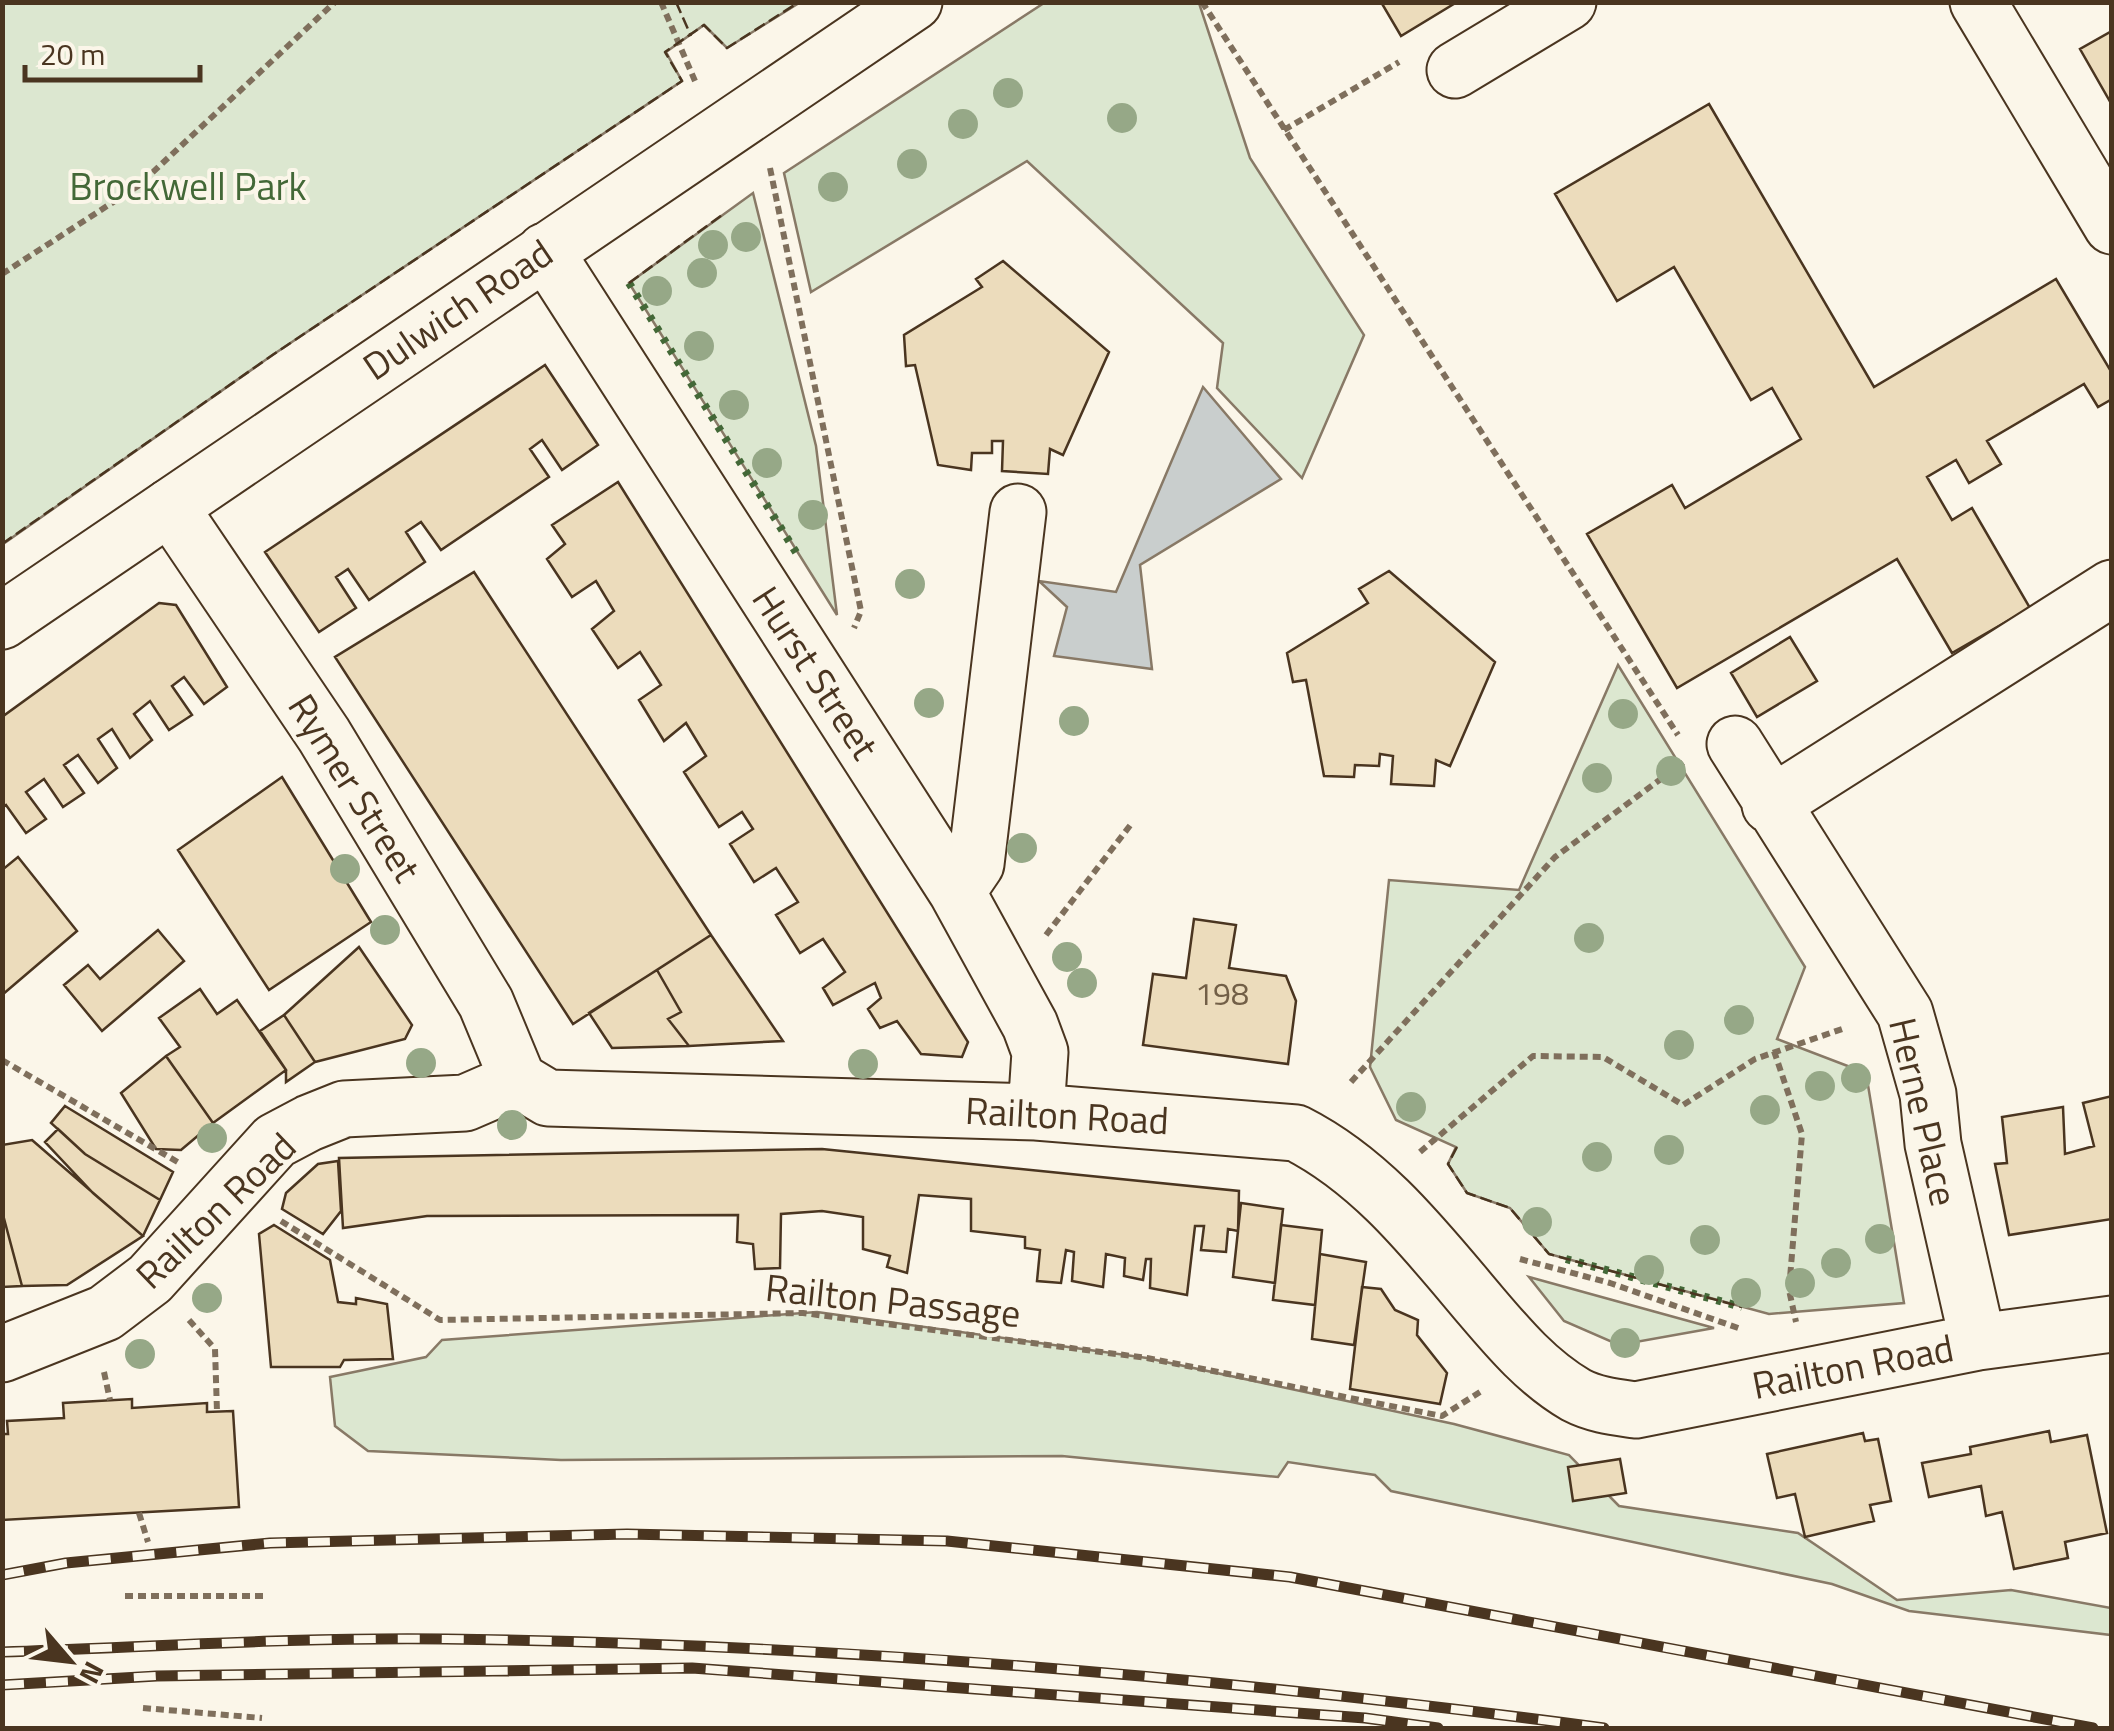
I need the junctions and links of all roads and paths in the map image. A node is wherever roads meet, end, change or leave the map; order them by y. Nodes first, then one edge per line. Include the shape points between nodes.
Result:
1 (335, 2) edge
2 (662, 2) edge
3 (914, 2) edge
4 (1202, 2) edge
5 (1568, 2) edge
6 (1978, 2) edge
7 (1436, 61) joint
8 (695, 81) dead end
9 (1284, 130) junction
10 (770, 168) dead end
11 (2112, 226) edge
12 (545, 251) junction
13 (2, 274) edge
14 (170, 507) junction
15 (1018, 512) dead end
16 (2112, 588) edge
17 (2, 621) edge
18 (850, 642) dead end
19 (1713, 750) junction
20 (1770, 804) junction
21 (1132, 823) dead end
22 (957, 892) junction
23 (1044, 938) dead end
24 (1904, 1012) junction
25 (1774, 1051) junction
26 (2, 1060) edge
27 (518, 1080) junction
28 (1351, 1082) dead end
29 (1036, 1112) junction
30 (1412, 1159) dead end
31 (194, 1172) dead end
32 (275, 1217) dead end
33 (1515, 1258) dead end
34 (150, 1279) junction
35 (2112, 1324) edge
36 (1753, 1332) dead end
37 (1798, 1333) dead end
38 (1978, 1342) junction
39 (2, 1354) edge
40 (102, 1364) dead end
41 (1484, 1390) dead end
42 (110, 1400) dead end
43 (217, 1412) dead end
44 (140, 1513) dead end
45 (148, 1542) dead end
46 (125, 1596) dead end
47 (263, 1596) dead end
48 (143, 1708) dead end
49 (262, 1718) dead end

1 - 13 path via 138,186
2 - 8 path
3 - 12 street, Dulwich Road
4 - 9 path
5 - 7 street
6 - 11 street
7 - 9 path
9 - 19 path
10 - 18 path via 861,611
12 - 14 street, Dulwich Road
12 - 22 street, Hurst Street
14 - 17 street, Dulwich Road
14 - 27 street, Rymer Street via 324,735 486,1004
15 - 22 street via 976,864
16 - 20 street
19 - 20 street, Herne Place
19 - 28 path via 1554,857
20 - 24 street, Herne Place
21 - 23 path
22 - 29 street, Hurst Street via 1040,1052
24 - 25 path
24 - 38 street, Herne Place via 1928,1094
25 - 30 path via 1683,1105 1603,1057 1532,1056
25 - 37 path via 1802,1134 1789,1290
26 - 31 path
27 - 29 street, Railton Road via 548,1098
27 - 34 street, Railton Road via 466,1103 344,1109 275,1142
29 - 38 street, Railton Road via 1278,1129 1330,1150 1379,1190 1524,1356 1597,1404 1659,1408
32 - 41 path, Railton Passage via 440,1320 803,1313 1147,1358 1442,1416
33 - 36 path
34 - 39 street, Railton Road via 105,1313
34 - 43 path via 216,1349
35 - 38 street, Railton Road
40 - 42 path
44 - 45 path
46 - 47 path
48 - 49 path

